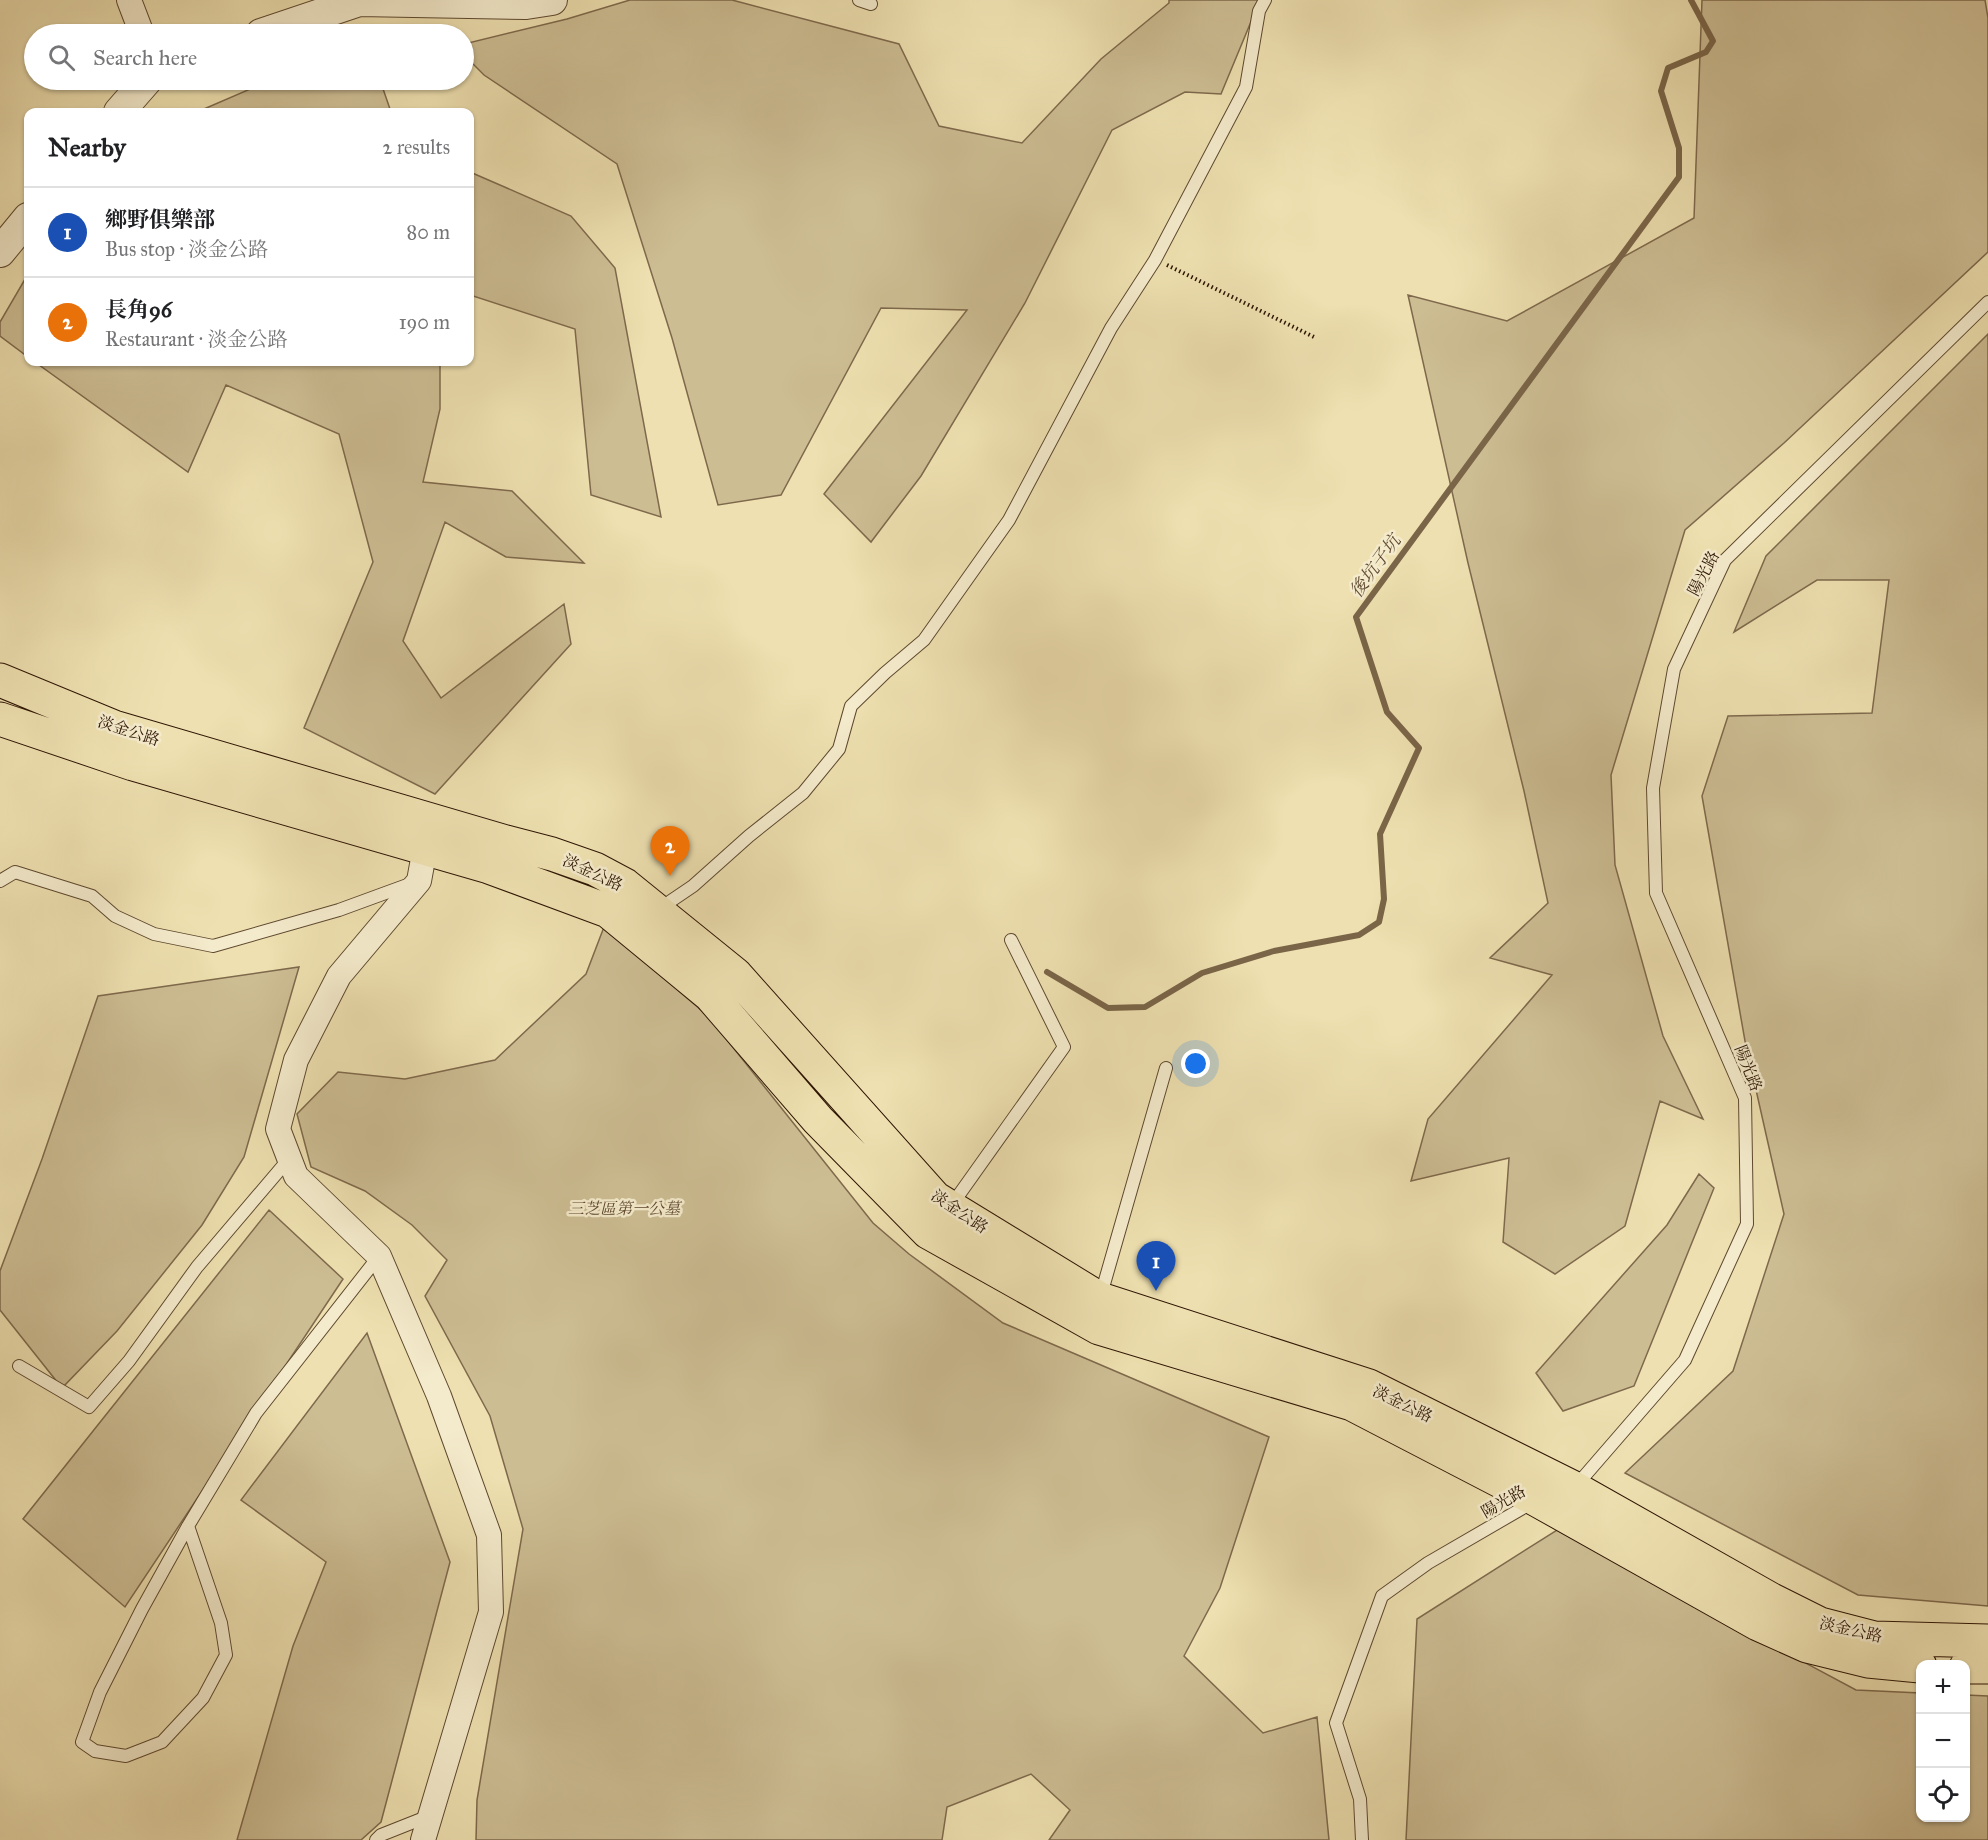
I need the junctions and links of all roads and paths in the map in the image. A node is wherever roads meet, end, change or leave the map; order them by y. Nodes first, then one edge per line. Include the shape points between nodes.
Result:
1 (129, 0) edge
2 (552, 0) edge
3 (1265, 0) edge
4 (138, 24) edge
5 (291, 24) edge
6 (138, 90) edge
7 (122, 108) edge
8 (24, 223) edge
9 (0, 252) edge
10 (1155, 260) junction
11 (1988, 302) edge
12 (1314, 337) dead end
13 (0, 681) edge
14 (0, 718) edge
15 (433, 835) junction
16 (0, 880) edge
17 (419, 881) junction
18 (656, 911) junction
19 (1011, 940) dead end
20 (1166, 1068) dead end
21 (879, 1134) junction
22 (854, 1156) junction
23 (288, 1160) junction
24 (950, 1207) junction
25 (379, 1256) junction
26 (1100, 1299) junction
27 (19, 1366) dead end
28 (1574, 1488) junction
29 (1537, 1500) junction
30 (188, 1526) junction
31 (1988, 1641) edge
32 (1916, 1666) edge
33 (1970, 1667) edge
34 (1988, 1667) edge
35 (431, 1815) junction
36 (376, 1840) edge
37 (423, 1840) edge
38 (1362, 1840) edge

1 - 4 street
2 - 5 street via 526,4 359,1
3 - 10 lane via 1259,11 1246,87
6 - 7 street
8 - 9 street
10 - 12 path
10 - 18 lane via 1111,328 1010,520 924,640 851,706 839,748 803,793 693,886
11 - 28 lane, 陽光路 via 1725,560 1674,669 1653,788 1656,893 1745,1098 1747,1224 1685,1360
13 - 15 main road, 淡金公路 via 114,727
14 - 15 main road, 淡金公路 via 133,764
15 - 17 street
15 - 18 main road, 淡金公路 via 552,854 626,885
15 - 22 main road, 淡金公路 via 489,867 608,910 710,995
16 - 17 lane via 15,872 26,875 92,896 115,916 154,934 213,946 339,910
17 - 23 street via 339,976 296,1060 278,1129
18 - 21 main road, 淡金公路 via 735,974
19 - 24 lane via 1064,1047
20 - 26 lane
21 - 22 main road
21 - 24 main road, 淡金公路 via 935,1198
22 - 29 main road, 淡金公路 via 928,1232 1099,1328 1352,1404
23 - 25 street via 296,1176
23 - 27 lane via 197,1267 129,1361 89,1407
24 - 26 main road, 淡金公路
25 - 30 lane via 256,1413
25 - 35 street via 439,1396 489,1535 491,1612
26 - 28 main road, 淡金公路 via 1369,1386
28 - 29 lane, 陽光路
28 - 31 main road, 淡金公路 via 1820,1624 1874,1638
29 - 32 main road, 淡金公路 via 1758,1624 1807,1646 1868,1661
29 - 38 lane, 陽光路 via 1428,1563 1382,1596 1336,1723 1360,1799
30 - 30 lane via 100,1692 82,1742 95,1751 126,1756 162,1742 203,1698 226,1655 221,1623
33 - 34 main road
35 - 36 lane
35 - 37 street

